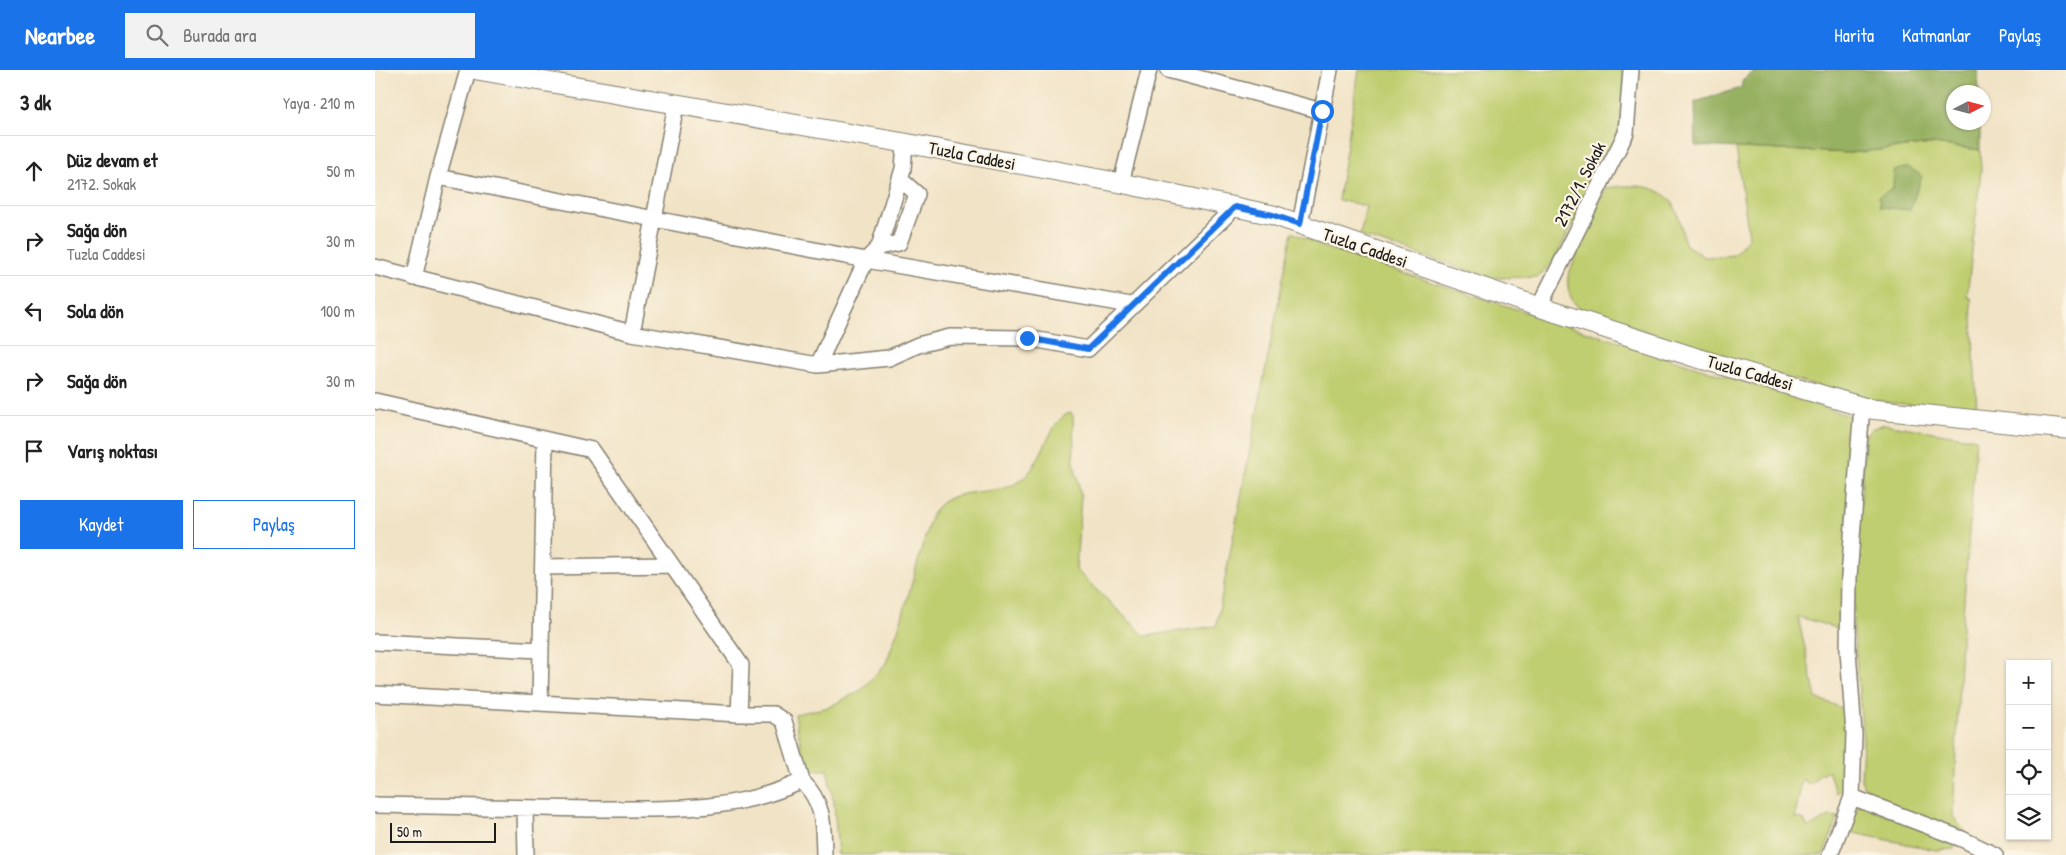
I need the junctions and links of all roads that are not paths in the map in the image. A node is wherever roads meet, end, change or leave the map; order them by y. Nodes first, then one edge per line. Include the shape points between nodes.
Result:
1 (468, 70) edge
2 (1149, 70) edge
3 (1168, 70) edge
4 (1330, 70) edge
5 (1631, 70) edge
6 (489, 71) edge
7 (676, 105) junction
8 (1322, 111) junction
9 (905, 143) junction
10 (438, 177) junction
11 (1121, 183) junction
12 (1235, 207) junction
13 (653, 218) junction
14 (1300, 224) junction
15 (866, 260) junction
16 (375, 267) edge
17 (413, 278) junction
18 (1131, 305) junction
19 (1539, 307) junction
20 (632, 333) junction
21 (818, 365) junction
22 (375, 401) edge
23 (1862, 406) junction
24 (2066, 429) edge
25 (545, 440) junction
26 (670, 565) junction
27 (543, 567) junction
28 (375, 642) edge
29 (541, 650) junction
30 (375, 694) edge
31 (540, 702) junction
32 (739, 714) junction
33 (803, 781) junction
34 (1852, 797) junction
35 (375, 805) edge
36 (525, 808) junction
37 (526, 855) edge
38 (824, 855) edge
39 (1829, 855) edge
40 (1995, 855) edge

1 - 10 street
2 - 11 street
3 - 8 street
4 - 8 street
5 - 19 street, 2172/1. Sokak via 1626,133
6 - 7 main road, Tuzla Caddesi
7 - 9 main road, Tuzla Caddesi
7 - 13 street
8 - 14 street
9 - 11 main road, Tuzla Caddesi
9 - 15 street via 901,179 879,247
10 - 13 street
10 - 17 street
11 - 12 main road, Tuzla Caddesi
12 - 14 main road, Tuzla Caddesi
12 - 18 street
13 - 15 street
13 - 20 street
14 - 19 main road, Tuzla Caddesi
15 - 18 street
15 - 21 street
16 - 17 street
17 - 20 street
18 - 21 street via 1088,349 1027,338 950,336 889,358
19 - 23 main road, Tuzla Caddesi
20 - 21 street
22 - 25 street
23 - 24 main road, Tuzla Caddesi
23 - 34 street via 1849,577 1848,650 1854,742
25 - 26 street via 592,450
25 - 27 street
26 - 27 street
26 - 32 street via 741,666
27 - 29 street
28 - 29 street
29 - 31 street
30 - 31 street
31 - 32 street
32 - 33 street via 773,714 784,721
33 - 36 street via 781,791 698,809
33 - 38 street via 814,793 822,815
34 - 39 street
34 - 40 street
35 - 36 street
36 - 37 street

